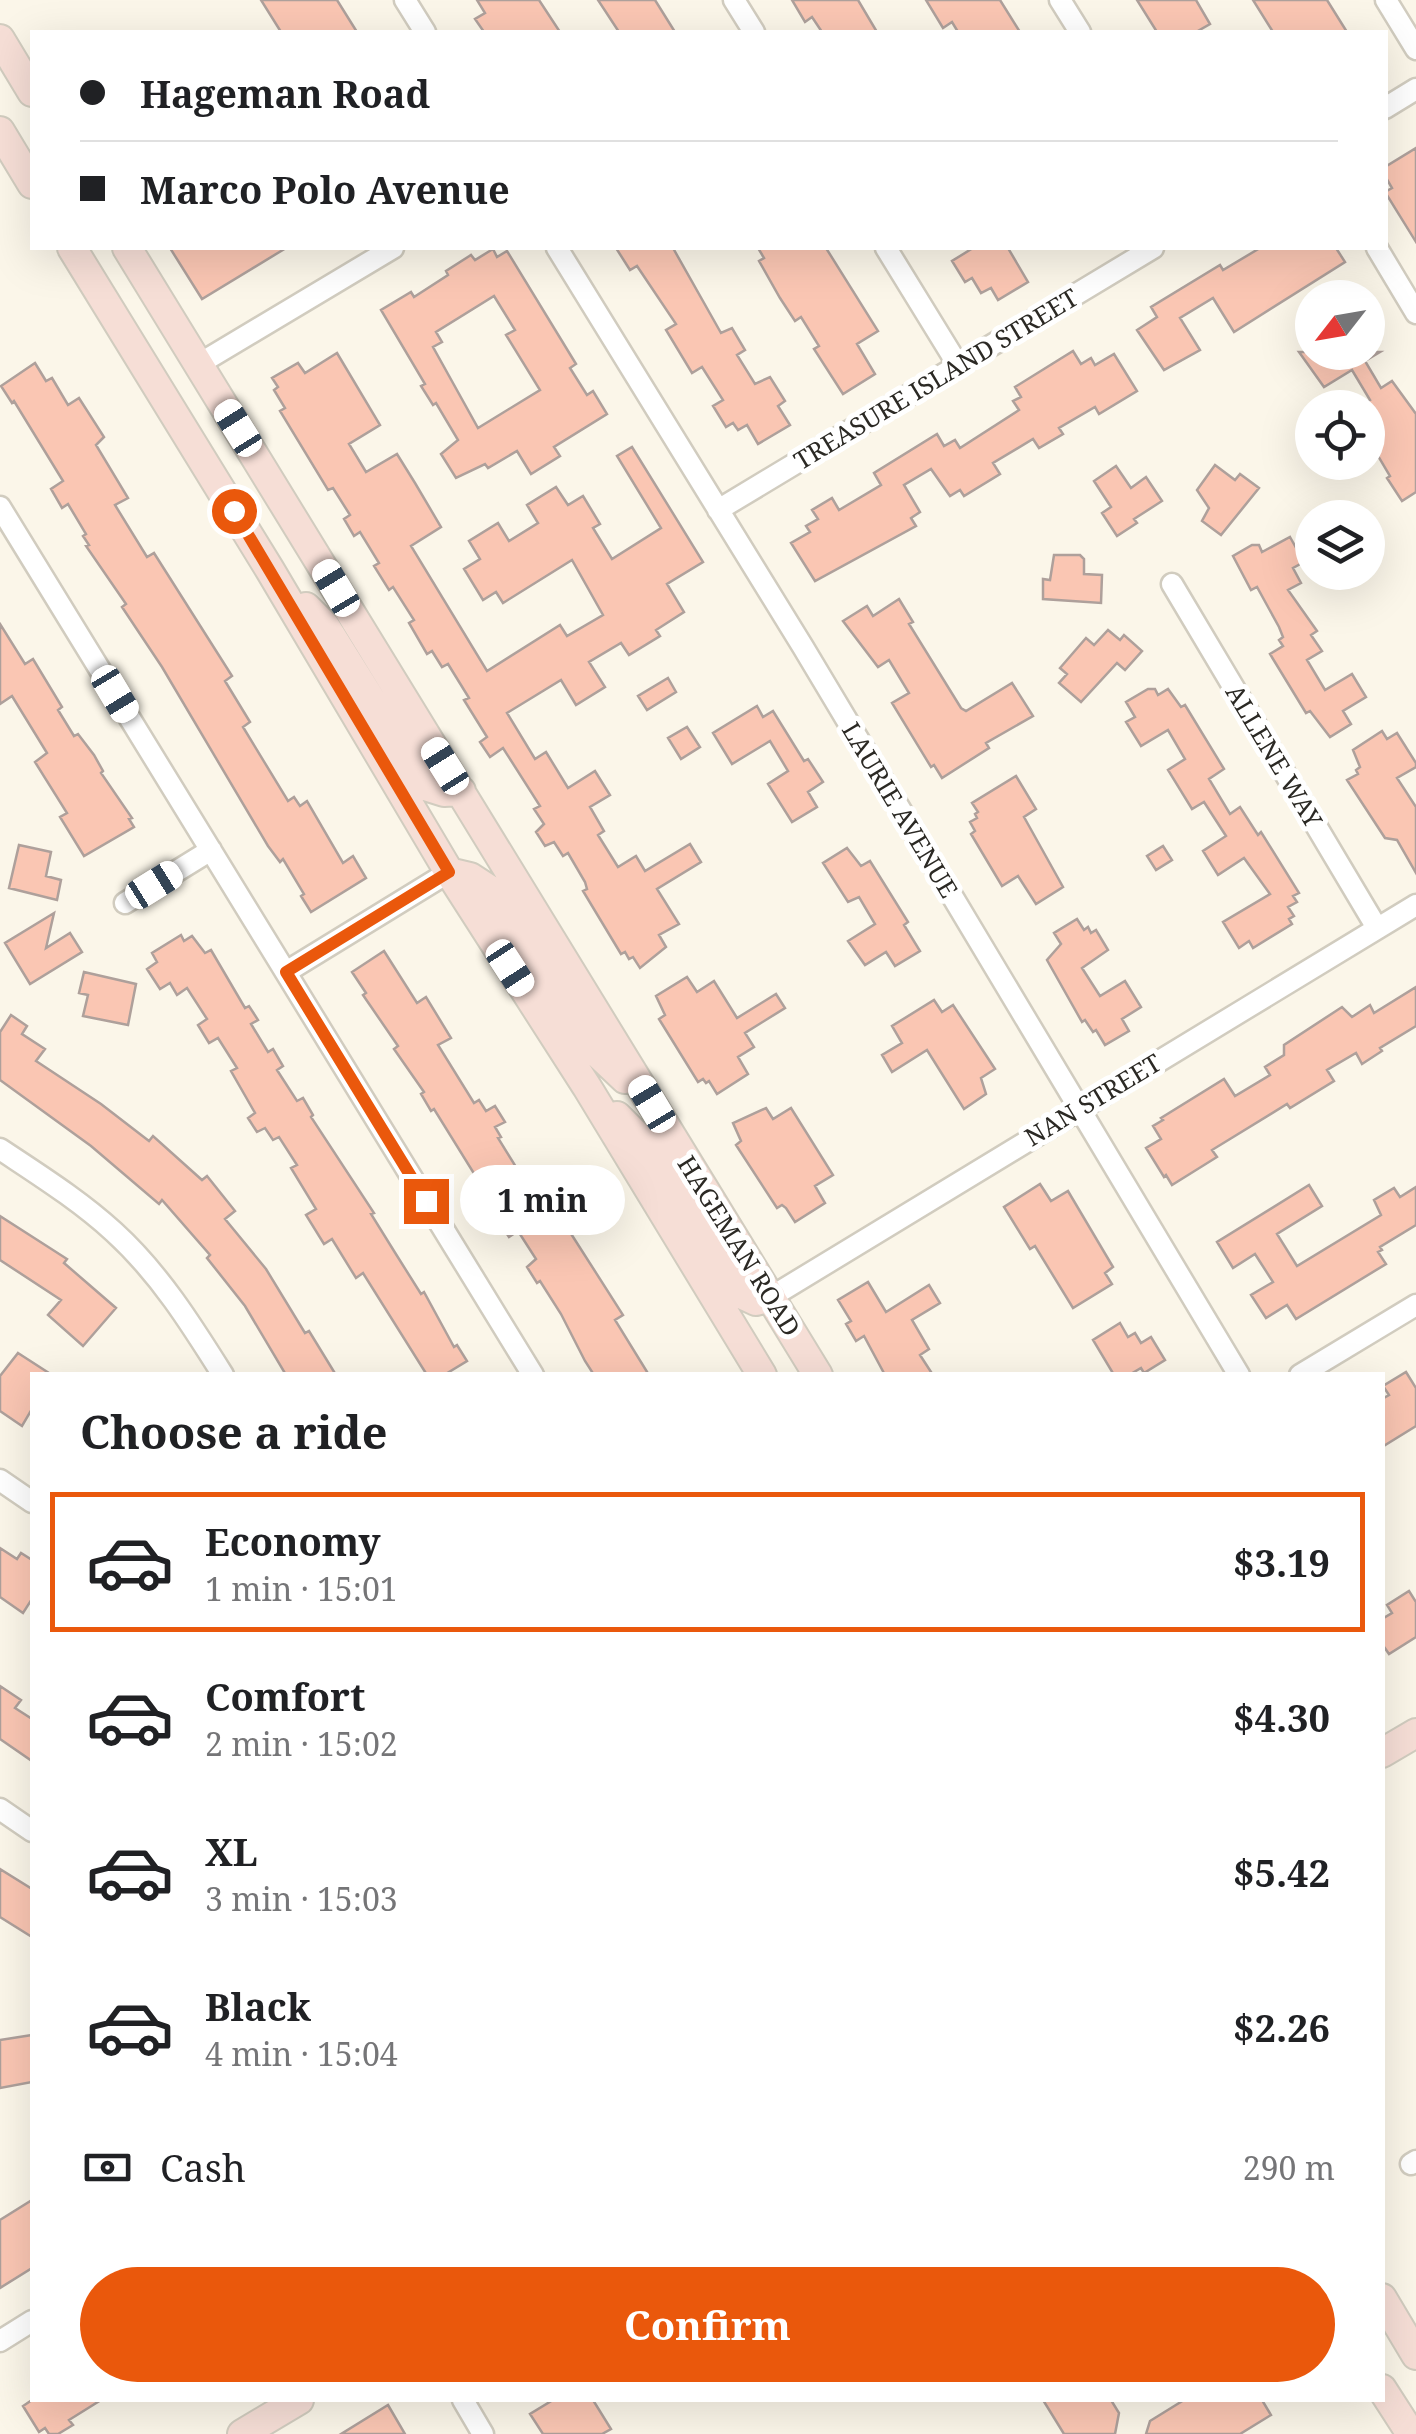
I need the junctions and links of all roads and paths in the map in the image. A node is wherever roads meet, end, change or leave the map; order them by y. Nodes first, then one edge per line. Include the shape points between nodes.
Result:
1 (405, 0) edge
2 (734, 0) edge
3 (1060, 0) edge
4 (1386, 0) edge
5 (424, 30) edge
6 (753, 30) edge
7 (1079, 30) edge
8 (0, 39) edge
9 (1416, 49) edge
10 (30, 89) edge
11 (1416, 89) edge
12 (1388, 106) edge
13 (16, 153) edge
14 (30, 180) edge
15 (73, 250) edge
16 (91, 250) edge
17 (129, 250) edge
18 (389, 250) edge
19 (558, 250) edge
20 (887, 250) edge
21 (1151, 250) edge
22 (1378, 250) edge
23 (1416, 313) edge
24 (199, 364) junction
25 (958, 365) junction
26 (0, 507) edge
27 (718, 510) junction
28 (270, 570) junction
29 (1172, 584) dead end
30 (460, 790) junction
31 (211, 850) junction
32 (449, 872) junction
33 (125, 902) dead end
34 (1416, 905) edge
35 (1377, 928) junction
36 (286, 972) junction
37 (586, 1087) junction
38 (652, 1104) junction
39 (1078, 1108) junction
40 (0, 1148) edge
41 (771, 1297) junction
42 (1416, 1305) edge
43 (221, 1372) edge
44 (525, 1372) edge
45 (760, 1372) edge
46 (816, 1372) edge
47 (1237, 1372) edge
48 (1305, 1372) edge
49 (0, 1480) edge
50 (30, 1501) edge
51 (1416, 1733) edge
52 (1385, 1751) edge
53 (0, 1809) edge
54 (30, 1830) edge
55 (1385, 2303) edge
56 (30, 2322) edge
57 (0, 2340) edge
58 (1385, 2342) edge
59 (1416, 2355) edge
60 (1416, 2369) edge
61 (1385, 2388) edge
62 (1385, 2391) edge
63 (296, 2402) edge
64 (464, 2402) edge
65 (1416, 2410) edge
66 (242, 2434) edge
67 (484, 2434) edge
68 (1412, 2434) edge

1 - 5 street
2 - 6 street
3 - 7 street
4 - 9 street
8 - 10 main road
11 - 12 street
13 - 14 main road
15 - 28 main road, HAGEMAN ROAD
16 - 24 main road via 163,360
17 - 24 main road, HAGEMAN ROAD
18 - 24 street
19 - 27 street, LAURIE AVENUE
20 - 25 street
21 - 25 street, TREASURE ISLAND STREET
22 - 23 street
24 - 30 main road, HAGEMAN ROAD
25 - 27 street, TREASURE ISLAND STREET
26 - 31 street
27 - 39 street, LAURIE AVENUE
28 - 30 main road via 325,626 425,786
28 - 32 main road, HAGEMAN ROAD
29 - 35 street, ALLENE WAY
30 - 38 main road, HAGEMAN ROAD
31 - 33 street
31 - 36 street
32 - 36 street
32 - 37 main road, HAGEMAN ROAD
32 - 38 main road via 490,890 591,1047
34 - 35 street, NAN STREET
35 - 39 street, NAN STREET
36 - 44 street
37 - 41 main road via 641,1140 739,1293 756,1301
37 - 45 main road, HAGEMAN ROAD
38 - 41 main road, HAGEMAN ROAD
39 - 41 street, NAN STREET
39 - 47 street, LAURIE AVENUE
40 - 43 street via 116,1234 176,1302
41 - 46 main road, HAGEMAN ROAD
42 - 48 street
49 - 50 street
51 - 52 main road
53 - 54 street
55 - 59 main road
56 - 57 street
58 - 60 main road
61 - 65 main road
62 - 68 main road
63 - 66 main road
64 - 67 street

